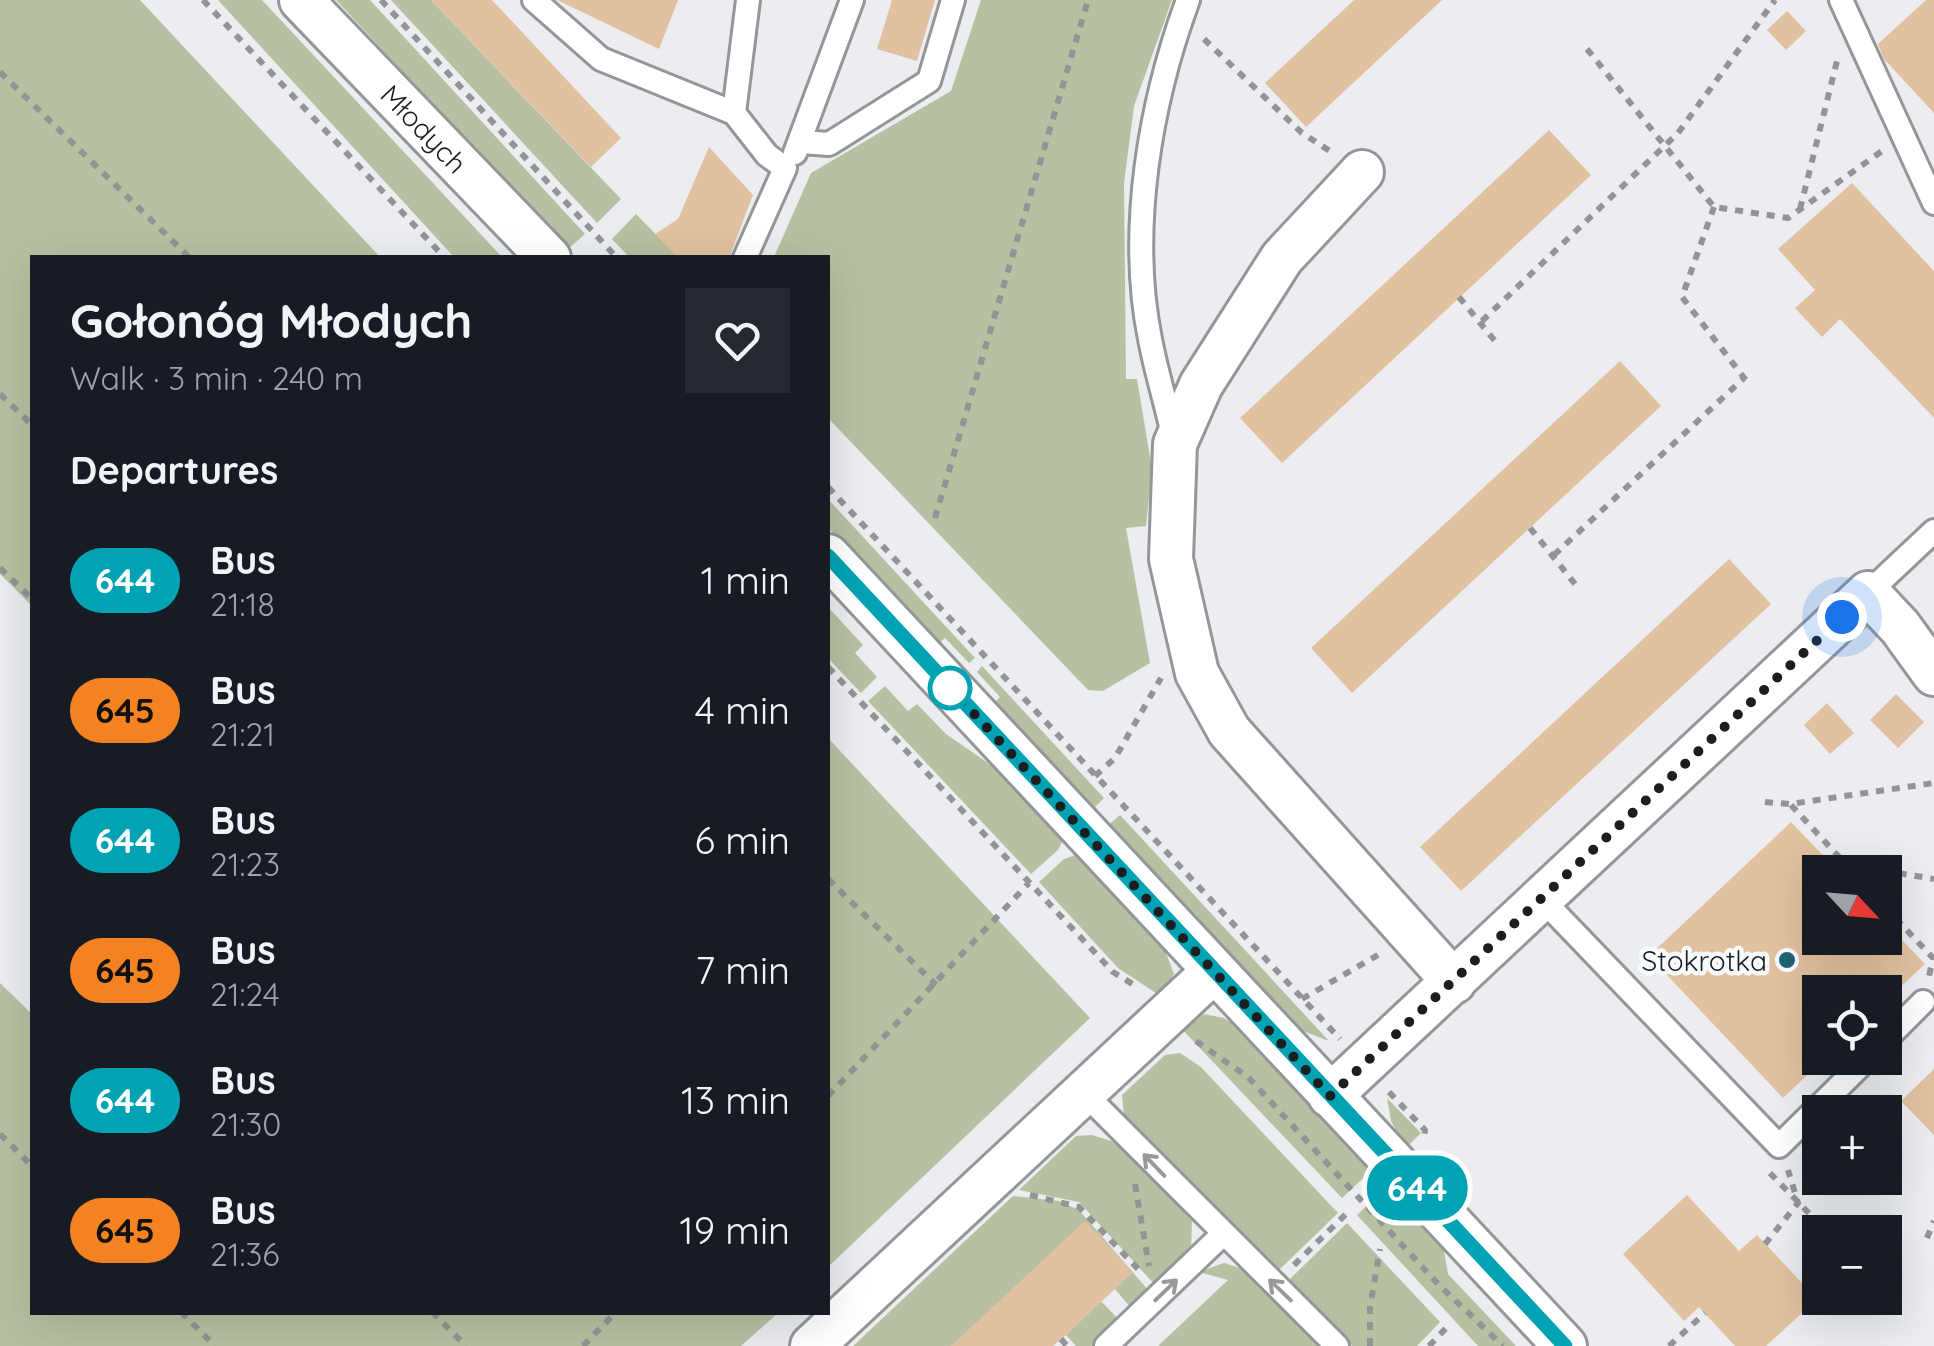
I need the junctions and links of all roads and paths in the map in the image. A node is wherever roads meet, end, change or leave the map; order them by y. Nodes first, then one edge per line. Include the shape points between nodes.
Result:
1 (203, 0) edge
2 (301, 0) edge
3 (381, 0) edge
4 (534, 0) edge
5 (748, 0) edge
6 (852, 0) edge
7 (953, 0) edge
8 (1088, 0) edge
9 (1775, 0) edge
10 (1841, 0) edge
11 (1185, 8) edge
12 (560, 9) edge
13 (1850, 22) junction
14 (1586, 49) dead end
15 (0, 72) edge
16 (734, 113) junction
17 (1904, 136) junction
18 (802, 142) junction
19 (1663, 145) junction
20 (785, 168) junction
21 (1362, 172) joint
22 (1934, 203) edge
23 (1714, 207) junction
24 (1800, 209) junction
25 (187, 255) edge
26 (442, 255) edge
27 (546, 255) edge
28 (614, 255) edge
29 (746, 255) edge
30 (1460, 298) dead end
31 (1482, 321) junction
32 (1499, 346) dead end
33 (0, 394) edge
34 (30, 424) edge
35 (1175, 444) junction
36 (830, 488) edge
37 (935, 518) dead end
38 (1530, 528) dead end
39 (1934, 531) edge
40 (1554, 555) junction
41 (830, 558) edge
42 (0, 568) edge
43 (1575, 584) dead end
44 (1868, 593) junction
45 (30, 597) edge
46 (1191, 649) junction
47 (830, 669) edge
48 (1934, 674) edge
49 (1095, 776) junction
50 (1934, 783) edge
51 (1765, 802) dead end
52 (1790, 804) junction
53 (1838, 855) edge
54 (1902, 873) edge
55 (1934, 878) edge
56 (830, 881) edge
57 (1029, 883) junction
58 (1541, 898) junction
59 (1902, 924) edge
60 (1407, 930) junction
61 (1345, 963) dead end
62 (1351, 970) junction
63 (1214, 971) junction
64 (1124, 980) dead end
65 (1454, 982) junction
66 (936, 984) junction
67 (1302, 1000) junction
68 (1923, 1002) joint
69 (1902, 1023) edge
70 (1188, 1035) dead end
71 (1340, 1040) dead end
72 (1851, 1075) edge
73 (1386, 1089) dead end
74 (1082, 1092) junction
75 (830, 1094) edge
76 (1330, 1096) junction
77 (1426, 1132) dead end
78 (0, 1134) edge
79 (1128, 1138) junction
80 (1779, 1146) junction
81 (30, 1164) edge
82 (1025, 1194) dead end
83 (1347, 1214) dead end
84 (1934, 1220) edge
85 (1222, 1235) junction
86 (1927, 1238) dead end
87 (1765, 1244) dead end
88 (1380, 1249) dead end
89 (1274, 1284) junction
90 (1705, 1313) dead end
91 (185, 1315) edge
92 (435, 1315) edge
93 (613, 1315) edge
94 (1450, 1325) dead end
95 (216, 1346) edge
96 (466, 1346) edge
97 (583, 1346) edge
98 (812, 1346) edge
99 (1106, 1346) edge
100 (1337, 1346) edge
101 (1370, 1346) edge
102 (1428, 1346) edge
103 (1503, 1346) edge
104 (1565, 1346) edge
105 (1669, 1346) edge

1 - 26 path
2 - 27 street, Młodych
3 - 28 path
4 - 12 lane
5 - 16 lane
6 - 18 lane
7 - 18 lane via 929,82 829,144
8 - 37 path
9 - 19 path via 1705,101
10 - 13 lane
11 - 21 path via 1302,132
11 - 35 lane via 1152,120 1143,226 1149,335
12 - 16 lane via 601,58
13 - 17 lane
13 - 24 path
14 - 19 path
15 - 25 path
16 - 20 lane via 767,156
17 - 22 lane
17 - 24 path
18 - 20 lane
19 - 23 path
19 - 31 path
20 - 29 lane
21 - 35 street via 1248,304
23 - 24 path via 1788,218
23 - 40 path via 1682,297 1746,380
30 - 31 path
31 - 32 path
33 - 34 path
35 - 46 street via 1171,559
36 - 49 path
38 - 40 path
39 - 44 lane
40 - 43 path
41 - 63 street
42 - 45 path
44 - 48 street
44 - 58 street
46 - 49 path via 1171,660 1114,758
46 - 60 street via 1229,731
47 - 57 path
49 - 67 path
50 - 52 path
51 - 52 path
52 - 53 path
54 - 55 path
56 - 66 path
57 - 64 path
57 - 66 path
58 - 65 street
58 - 80 lane
59 - 68 path via 1933,958
60 - 62 path via 1369,964
60 - 65 street
61 - 62 path
62 - 67 path
63 - 74 street
63 - 76 street
65 - 76 street
66 - 75 path
67 - 71 path
68 - 69 lane
70 - 103 path via 1248,1077
72 - 80 lane
73 - 77 path
74 - 79 lane
74 - 98 street
76 - 104 street
78 - 81 path
79 - 82 path via 1153,1286 1079,1207
85 -> 79 lane
80 - 87 path via 1798,1203
83 - 89 path
84 - 86 path
85 - 89 lane
99 -> 85 lane
88 - 101 path
100 -> 89 lane
90 - 105 path
91 - 95 path
92 - 96 path
93 - 97 path
94 - 102 path

